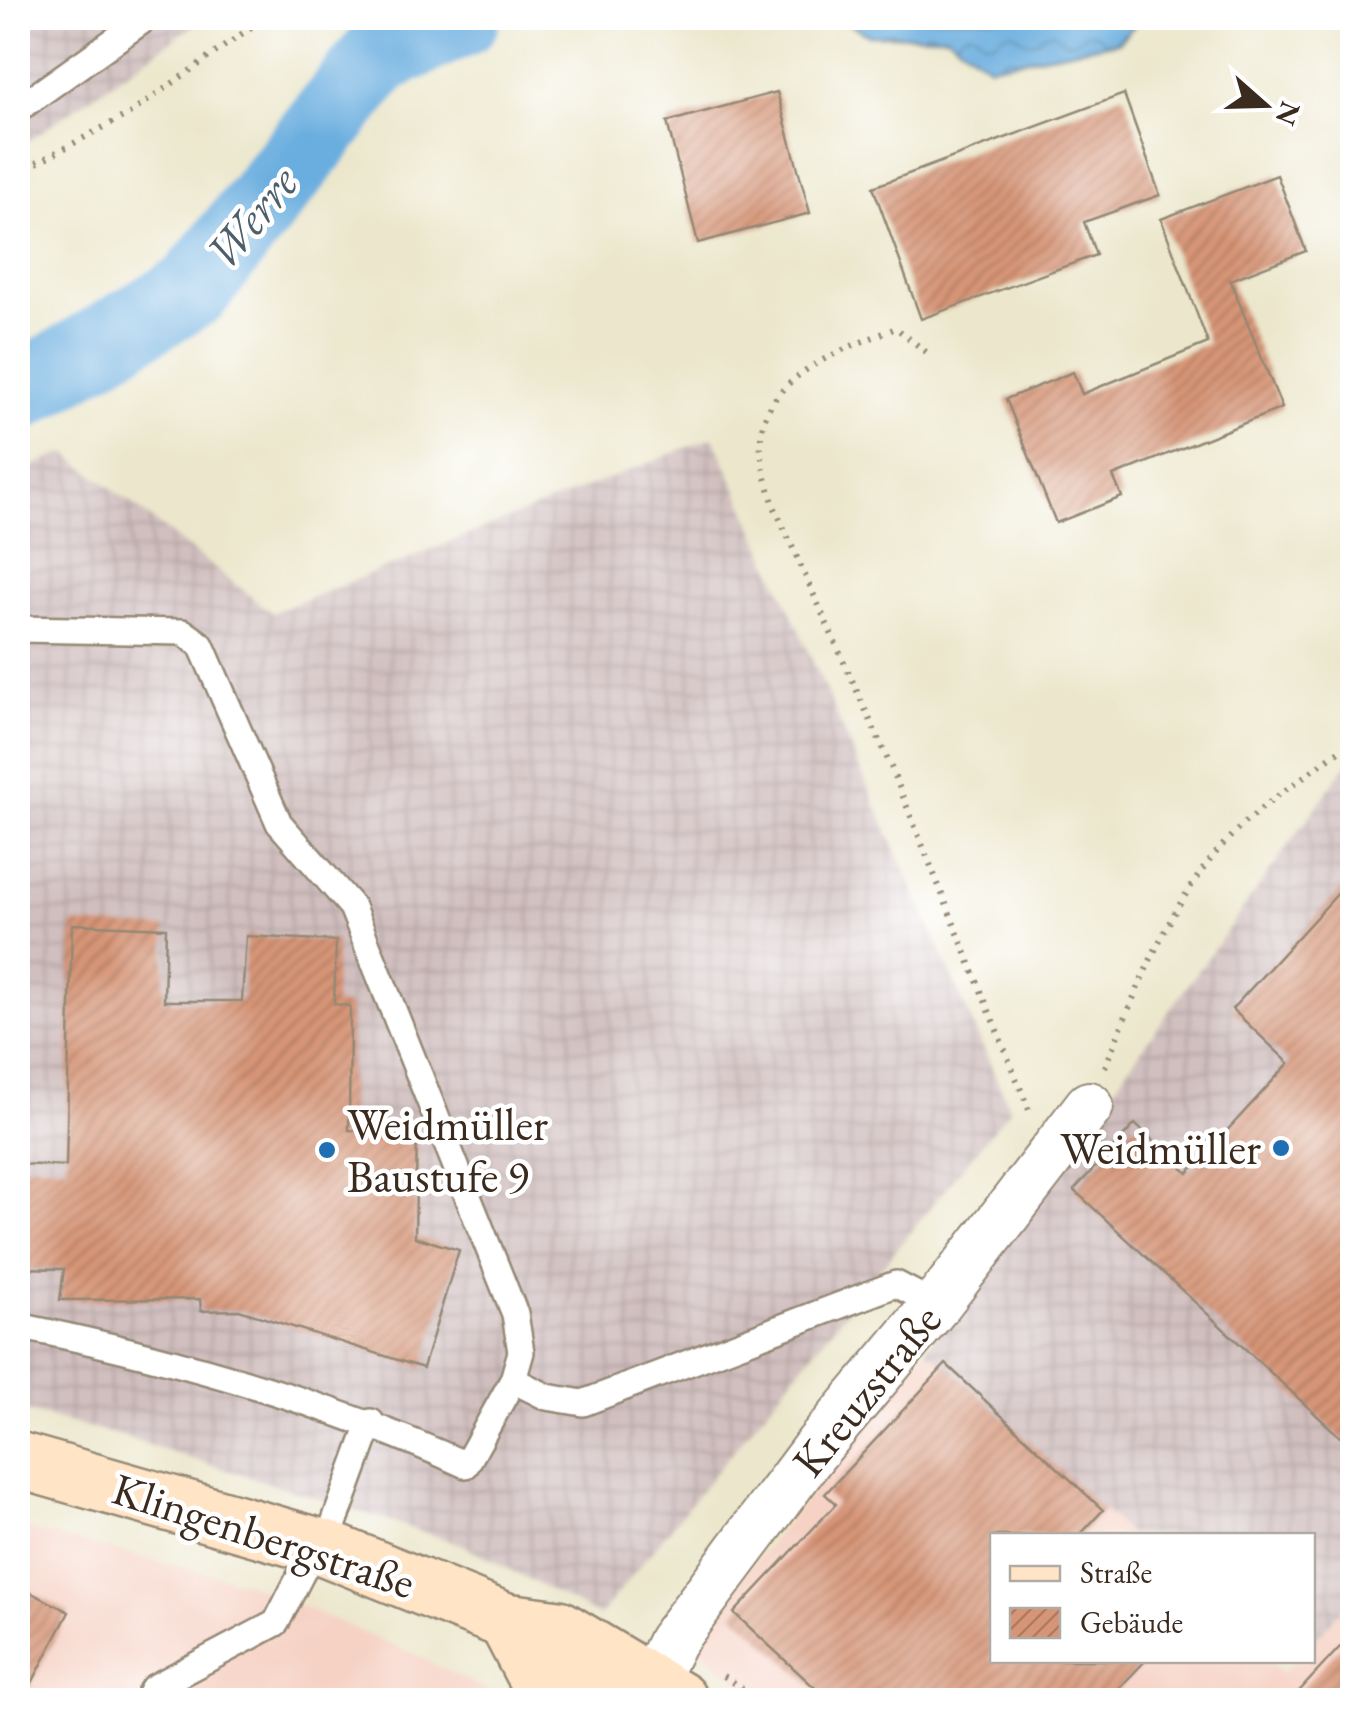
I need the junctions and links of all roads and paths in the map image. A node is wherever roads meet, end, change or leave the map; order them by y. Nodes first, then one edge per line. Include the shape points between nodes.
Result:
1 (146, 18) edge
2 (264, 18) edge
3 (18, 109) edge
4 (18, 173) edge
5 (926, 352) dead end
6 (18, 629) edge
7 (1352, 740) edge
8 (1089, 1106) joint
9 (1023, 1191) junction
10 (936, 1304) junction
11 (18, 1326) edge
12 (513, 1380) junction
13 (372, 1422) junction
14 (18, 1460) edge
15 (320, 1546) junction
16 (506, 1621) junction
17 (665, 1691) edge
18 (146, 1700) edge
19 (590, 1700) edge

1 - 3 lane
2 - 4 path via 132,112
5 - 9 path via 896,328 799,374 761,433 763,466 774,506 891,767 1030,1111
6 - 12 lane via 183,632 201,645 279,823 352,907 515,1314 521,1352
7 - 8 path via 1246,822 1200,872 1140,980
8 - 9 street, Kreuzstraße
9 - 10 street, Kreuzstraße
10 - 12 lane via 896,1284 583,1404 547,1397
10 - 17 street, Kreuzstraße via 814,1451 672,1641
11 - 13 lane via 124,1348
12 - 13 lane via 466,1465
13 - 15 lane
14 - 15 main road, Klingenbergstraße
15 - 16 main road, Klingenbergstraße
15 - 18 lane via 276,1624 153,1688
16 - 17 main road, Klingenbergstraße via 559,1628
16 - 19 main road via 532,1671

